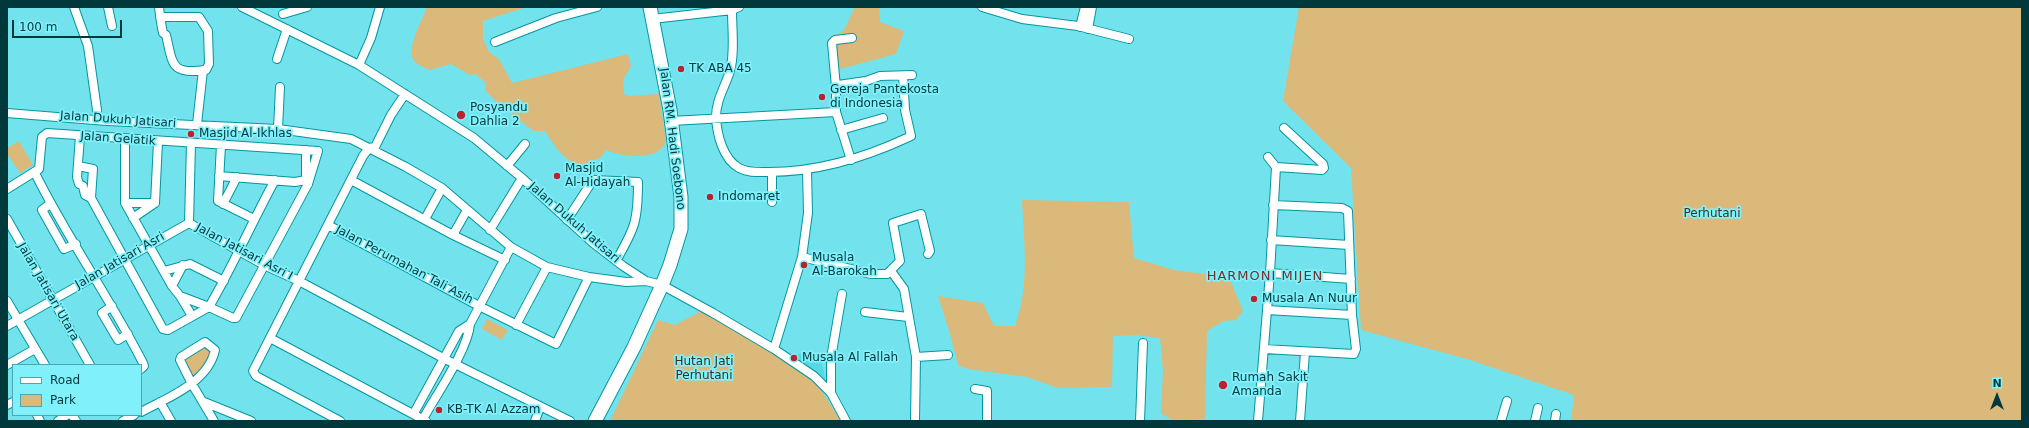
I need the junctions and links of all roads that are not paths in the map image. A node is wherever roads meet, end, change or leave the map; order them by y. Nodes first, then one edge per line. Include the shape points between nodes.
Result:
1 (74, 7) edge
2 (108, 7) edge
3 (159, 7) edge
4 (242, 7) edge
5 (307, 7) edge
6 (380, 7) edge
7 (597, 7) edge
8 (982, 7) edge
9 (1085, 7) edge
10 (1092, 7) edge
11 (735, 9) edge
12 (282, 11) edge
13 (651, 13) edge
14 (160, 17) junction
15 (278, 24) junction
16 (112, 26) dead end
17 (1084, 28) junction
18 (287, 29) junction
19 (852, 38) dead end
20 (1129, 39) dead end
21 (495, 42) dead end
22 (277, 59) dead end
23 (359, 65) junction
24 (204, 70) junction
25 (912, 75) dead end
26 (903, 76) junction
27 (280, 87) dead end
28 (836, 87) junction
29 (405, 94) junction
30 (98, 110) dead end
31 (836, 112) junction
32 (7, 113) edge
33 (716, 118) junction
34 (883, 118) dead end
35 (671, 121) junction
36 (197, 124) junction
37 (1284, 128) dead end
38 (278, 129) junction
39 (841, 130) junction
40 (80, 136) junction
41 (125, 139) junction
42 (158, 142) junction
43 (191, 143) junction
44 (525, 144) dead end
45 (221, 145) junction
46 (369, 148) junction
47 (306, 150) junction
48 (1268, 157) dead end
49 (851, 160) junction
50 (78, 166) junction
51 (508, 166) junction
52 (1276, 168) junction
53 (807, 170) junction
54 (772, 172) junction
55 (35, 173) junction
56 (219, 176) junction
57 (237, 177) junction
58 (522, 178) junction
59 (275, 180) junction
60 (351, 180) junction
61 (307, 182) junction
62 (442, 188) junction
63 (7, 189) edge
64 (91, 198) junction
65 (125, 202) junction
66 (772, 202) dead end
67 (155, 203) junction
68 (50, 204) junction
69 (223, 204) junction
70 (1273, 205) junction
71 (467, 210) junction
72 (133, 218) junction
73 (425, 218) junction
74 (7, 219) edge
75 (254, 219) junction
76 (567, 220) junction
77 (189, 223) junction
78 (328, 225) junction
79 (490, 230) junction
80 (453, 235) junction
81 (1271, 240) junction
82 (76, 244) junction
83 (149, 244) junction
84 (1349, 245) junction
85 (511, 247) junction
86 (240, 251) junction
87 (928, 254) dead end
88 (802, 256) junction
89 (125, 260) junction
90 (504, 260) junction
91 (616, 261) junction
92 (183, 265) junction
93 (264, 265) junction
94 (547, 267) junction
95 (164, 271) junction
96 (891, 271) junction
97 (1270, 273) junction
98 (95, 277) junction
99 (589, 277) junction
100 (1351, 279) junction
101 (224, 281) junction
102 (299, 281) junction
103 (646, 281) junction
104 (662, 285) junction
105 (172, 286) junction
106 (842, 294) dead end
107 (180, 296) junction
108 (52, 299) junction
109 (7, 301) edge
110 (112, 306) junction
111 (479, 306) junction
112 (209, 308) junction
113 (1267, 310) junction
114 (865, 312) dead end
115 (1352, 314) junction
116 (192, 316) junction
117 (908, 317) junction
118 (18, 320) junction
119 (470, 324) junction
120 (516, 324) junction
121 (7, 326) edge
122 (128, 334) junction
123 (270, 338) junction
124 (1143, 343) dead end
125 (1264, 348) junction
126 (35, 349) junction
127 (774, 349) junction
128 (1305, 352) junction
129 (948, 355) dead end
130 (916, 357) junction
131 (443, 358) junction
132 (454, 363) junction
133 (44, 364) edge
134 (89, 364) edge
135 (7, 365) edge
136 (142, 368) edge
137 (192, 384) junction
138 (975, 389) dead end
139 (831, 394) junction
140 (1507, 401) dead end
141 (160, 402) junction
142 (204, 402) junction
143 (540, 407) junction
144 (1538, 408) dead end
145 (142, 411) edge
146 (132, 416) edge
147 (414, 416) edge
148 (425, 420) edge
149 (122, 421) edge
150 (171, 421) edge
151 (214, 421) edge
152 (251, 421) edge
153 (340, 421) edge
154 (535, 421) edge
155 (570, 421) edge
156 (595, 421) edge
157 (846, 421) edge
158 (916, 421) edge
159 (988, 421) edge
160 (1140, 421) edge
161 (1258, 421) edge
162 (1300, 421) edge
163 (1501, 421) edge
164 (1535, 421) edge

1 - 30 street via 88,46
2 - 16 street
3 - 14 street
4 - 15 street, Jalan Dukuh Jatisari
5 - 12 street
6 - 23 street via 371,38
7 - 21 street via 556,18
8 - 17 street via 1022,19
9 - 17 street
10 - 17 street
11 - 13 street
11 - 33 street via 731,67 718,98
12 - 15 street
13 - 35 main road, Jalan RM. Hadi Soebono
14 - 24 street via 174,66 179,69
14 - 24 street via 200,17 208,31 209,64
15 - 18 street, Jalan Dukuh Jatisari
17 - 20 street
18 - 22 street
18 - 23 street, Jalan Dukuh Jatisari
19 - 28 street via 835,40 832,43
23 - 29 street, Jalan Dukuh Jatisari
24 - 36 street
25 - 26 street
26 - 28 street via 880,76
26 - 49 street via 905,110 911,136
27 - 38 street
28 - 31 street
29 - 46 street via 375,147
29 - 51 street, Jalan Dukuh Jatisari via 474,138
31 - 33 street
31 - 39 street
32 - 36 street, Jalan Dukuh Jatisari via 107,121
33 - 35 street
33 - 54 street via 724,151 734,165 747,171
34 - 39 street
35 - 104 main road, Jalan RM. Hadi Soebono via 681,197 681,228 677,247
36 - 38 street, Jalan Dukuh Jatisari
37 - 52 street via 1323,164 1324,168
38 - 46 street, Jalan Dukuh Jatisari via 347,138
39 - 49 street
40 - 41 street, Jalan Gelatik
40 - 50 street
40 - 55 street, Jalan Gelatik via 44,135 41,165
41 - 42 street, Jalan Gelatik
41 - 65 street
42 - 43 street, Jalan Gelatik
42 - 67 street
43 - 45 street, Jalan Gelatik
43 - 77 street
44 - 51 street
45 - 47 street, Jalan Gelatik
45 - 56 street
46 - 60 street, Jalan Perumahan Tali Asih
46 - 62 street, Jalan Dukuh Jatisari
47 - 61 street
47 - 61 street, Jalan Gelatik via 318,151
48 - 52 street
49 - 53 street
50 - 64 street via 79,184
50 - 64 street via 93,169
51 - 58 street, Jalan Dukuh Jatisari
52 - 70 street
53 - 54 street
53 - 88 street via 808,212
54 - 66 street
55 - 63 street
55 - 68 street
56 - 57 street
56 - 69 street via 217,198
57 - 59 street
57 - 69 street
58 - 76 street, Jalan Dukuh Jatisari
58 - 79 street, Jalan Dukuh Jatisari
59 - 61 street
59 - 75 street
60 - 73 street
60 - 78 street, Jalan Perumahan Tali Asih
61 - 93 street
62 - 71 street, Jalan Dukuh Jatisari
62 - 73 street
64 - 89 street
65 - 67 street
65 - 72 street
67 - 72 street
68 - 82 street
68 - 82 street via 42,210 64,249
69 - 75 street
70 - 81 street
70 - 84 street via 1345,209 1349,213
71 - 79 street, Jalan Dukuh Jatisari
71 - 80 street
72 - 83 street
73 - 80 street
74 - 108 street, Jalan Jatisari Utara
75 - 86 street
76 - 91 street, Jalan Dukuh Jatisari
76 - 91 street via 593,180 638,182 638,207 633,232
77 - 83 street, Jalan Jatisari Asri
77 - 86 street, Jalan Jatisari Asri I
78 - 102 street, Jalan Perumahan Tali Asih
78 - 111 street, Jalan Perumahan Tali Asih
79 - 85 street, Jalan Dukuh Jatisari
80 - 90 street
81 - 84 street
81 - 97 street
82 - 98 street
83 - 89 street, Jalan Jatisari Asri
83 - 95 street
84 - 100 street
85 - 90 street, Jalan Perumahan Tali Asih
85 - 94 street, Jalan Dukuh Jatisari
86 - 93 street, Jalan Jatisari Asri I
86 - 101 street
87 - 96 street via 930,251 921,214 894,222 900,261
88 - 96 street via 871,274
88 - 127 street
89 - 98 street, Jalan Jatisari Asri
89 - 116 street via 163,329 168,330
90 - 111 street, Jalan Perumahan Tali Asih
91 - 103 street, Jalan Dukuh Jatisari
92 - 95 street
92 - 101 street via 190,264
92 - 105 street
93 - 102 street, Jalan Jatisari Asri I
93 - 112 street via 236,318
94 - 99 street, Jalan Dukuh Jatisari
94 - 120 street
95 - 105 street
96 - 117 street via 904,289
97 - 100 street
97 - 113 street
98 - 108 street, Jalan Jatisari Asri
98 - 110 street
99 - 103 street, Jalan Dukuh Jatisari via 626,282
99 - 120 street, Jalan Perumahan Tali Asih via 556,344
100 - 115 street
101 - 112 street
102 - 123 street, Jalan Perumahan Tali Asih
102 - 131 street
103 - 104 street, Jalan Dukuh Jatisari
104 - 127 street, Jalan Dukuh Jatisari
104 - 156 main road, Jalan RM. Hadi Soebono via 634,347
105 - 107 street
106 - 139 street via 830,358
107 - 112 street
107 - 116 street
108 - 118 street, Jalan Jatisari Asri
108 - 134 street, Jalan Jatisari Utara
109 - 118 street
110 - 122 street
110 - 122 street via 102,313 118,340
111 - 119 street
111 - 120 street, Jalan Perumahan Tali Asih
112 - 116 street
113 - 115 street
113 - 125 street
114 - 117 street
115 - 128 street via 1356,349 1354,354
117 - 130 street
118 - 121 street, Jalan Jatisari Asri
118 - 126 street
119 - 131 street, Jalan Perumahan Tali Asih via 459,331
119 - 132 street, Jalan Perumahan Tali Asih via 469,334
122 - 136 street via 143,363
123 - 147 street, Jalan Perumahan Tali Asih
123 - 153 street, Jalan Perumahan Tali Asih via 253,371 254,375
124 - 160 street
125 - 128 street
125 - 161 street
126 - 133 street
126 - 135 street
127 - 139 street, Jalan Dukuh Jatisari via 814,376
128 - 162 street
129 - 130 street
130 - 158 street
131 - 132 street
131 - 147 street, Jalan Perumahan Tali Asih
132 - 143 street
132 - 148 street, Jalan Perumahan Tali Asih
137 - 137 street via 180,358 204,342 214,348 215,352 207,368
137 - 141 street
137 - 142 street
138 - 159 street via 987,391
139 - 157 street
140 - 163 street
141 - 145 street
141 - 150 street
142 - 151 street
142 - 152 street
143 - 154 street
143 - 155 street
144 - 164 street
146 - 149 street
147 - 148 street, Jalan Perumahan Tali Asih

